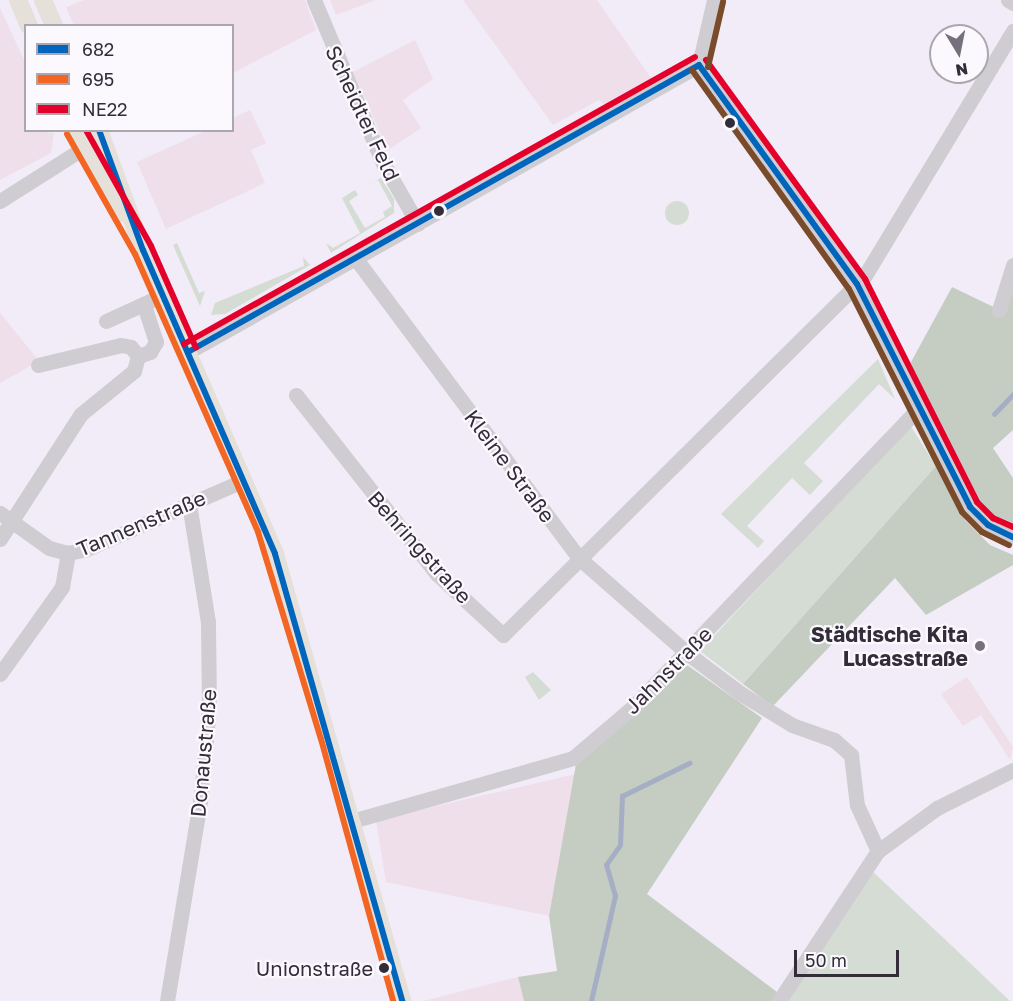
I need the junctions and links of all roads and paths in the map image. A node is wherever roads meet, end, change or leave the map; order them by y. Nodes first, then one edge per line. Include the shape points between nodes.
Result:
1 (18, 0) edge
2 (44, 0) edge
3 (314, 0) edge
4 (714, 0) edge
5 (1008, 0) edge
6 (1013, 3) edge
7 (28, 24) edge
8 (53, 24) edge
9 (1013, 31) edge
10 (699, 65) junction
11 (76, 132) edge
12 (100, 132) edge
13 (82, 148) junction
14 (0, 201) edge
15 (418, 224) junction
16 (143, 250) junction
17 (356, 259) junction
18 (1013, 265) edge
19 (857, 284) junction
20 (162, 295) junction
21 (144, 304) junction
22 (999, 310) dead end
23 (106, 321) dead end
24 (188, 352) junction
25 (138, 356) junction
26 (38, 365) dead end
27 (296, 395) dead end
28 (917, 410) junction
29 (244, 480) junction
30 (189, 504) junction
31 (5, 517) edge
32 (1013, 537) edge
33 (0, 540) edge
34 (68, 553) junction
35 (579, 558) junction
36 (687, 653) junction
37 (0, 674) edge
38 (1013, 770) edge
39 (352, 821) junction
40 (878, 851) junction
41 (167, 1001) edge
42 (402, 1001) edge
43 (779, 1001) edge

1 - 7 main road
2 - 8 main road
3 - 15 street, Scheidter Feld via 383,163
4 - 10 street
5 - 6 street
9 - 19 street, Behringstraße
10 - 15 street
10 - 19 street
11 - 13 main road
12 - 16 main road
13 - 14 street
13 - 16 main road
15 - 17 street
16 - 20 main road
17 - 24 street
17 - 35 street, Kleine Straße
18 - 22 street
19 - 28 street
19 - 35 street, Behringstraße
20 - 21 street
20 - 24 main road
21 - 23 street
21 - 25 street via 156,342 150,352
24 - 29 main road
25 - 26 street via 131,347 121,345
25 - 31 street via 134,371 81,414
27 - 35 street, Behringstraße via 437,574 503,635
28 - 32 street via 970,507 988,525
28 - 36 street, Jahnstraße
29 - 30 street, Tannenstraße
29 - 39 main road via 275,554
30 - 34 street, Tannenstraße
30 - 41 street, Donaustraße via 208,622 210,707 199,805
31 - 33 street
31 - 34 street via 49,548
34 - 37 street, Tannenstraße via 62,586
35 - 36 street, Kleine Straße
36 - 39 street, Jahnstraße via 633,707 573,758
36 - 40 street, Kleine Straße via 767,711 845,748 851,755 856,805
38 - 40 street via 937,808
39 - 42 main road
40 - 43 street

